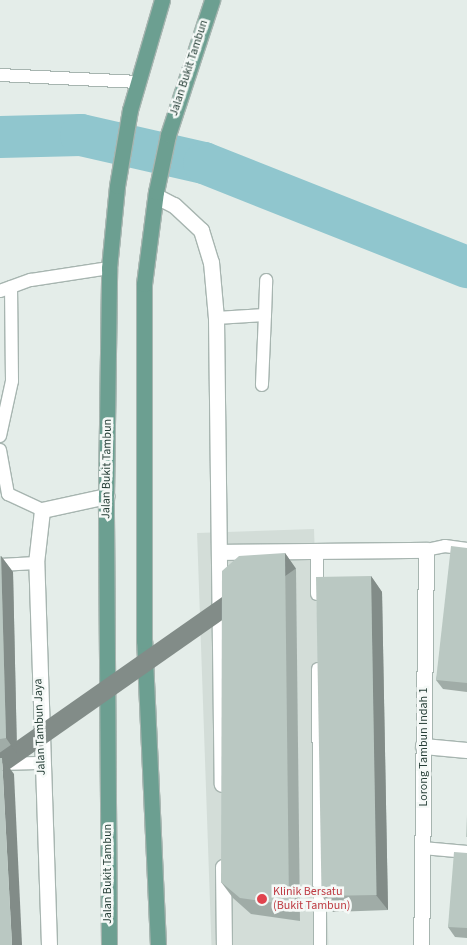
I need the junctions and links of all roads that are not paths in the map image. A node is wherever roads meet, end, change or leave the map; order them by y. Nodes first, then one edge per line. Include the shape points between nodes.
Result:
1 (162, 0) edge
2 (212, 0) edge
3 (0, 75) edge
4 (136, 82) junction
5 (156, 194) junction
6 (109, 268) junction
7 (266, 280) dead end
8 (6, 289) edge
9 (265, 315) junction
10 (216, 318) junction
11 (262, 385) dead end
12 (0, 436) edge
13 (0, 450) edge
14 (106, 496) junction
15 (42, 510) junction
16 (467, 549) edge
17 (426, 550) junction
18 (317, 551) junction
19 (219, 552) junction
20 (36, 563) junction
21 (0, 565) edge
22 (318, 610) edge
23 (318, 660) edge
24 (423, 746) junction
25 (467, 750) edge
26 (41, 763) junction
27 (0, 764) edge
28 (222, 798) edge
29 (223, 847) edge
30 (423, 848) junction
31 (467, 852) edge
32 (49, 945) edge
33 (109, 945) edge
34 (158, 945) edge
35 (224, 945) edge
36 (320, 945) edge
37 (421, 945) edge

1 - 4 main road, Jalan Bukit Tambun
2 - 5 main road, Jalan Bukit Tambun via 168,135
3 - 4 lane
4 - 6 main road, Jalan Bukit Tambun via 117,186
5 - 10 street via 174,205 201,230 211,262
5 - 34 main road, Jalan Bukit Tambun via 144,284 144,641
6 - 8 lane
6 - 14 main road, Jalan Bukit Tambun
7 - 9 lane
8 - 12 lane via 12,382
9 - 10 lane
9 - 11 lane
10 - 19 street
13 - 15 lane via 8,494
14 - 15 street
14 - 33 main road, Jalan Bukit Tambun
15 - 20 street, Jalan Tambun Jaya
16 - 17 lane via 445,546
17 - 18 street
17 - 24 street, Lorong Tambun Indah 1
18 - 19 street
18 - 22 lane
19 - 28 street
20 - 21 lane
20 - 26 street, Jalan Tambun Jaya
23 - 36 lane
24 - 25 street
24 - 30 street, Lorong Tambun Indah 1
26 - 27 lane
26 - 32 street, Jalan Tambun Jaya
29 - 35 street
30 - 31 lane
30 - 37 street, Lorong Tambun Indah 1

